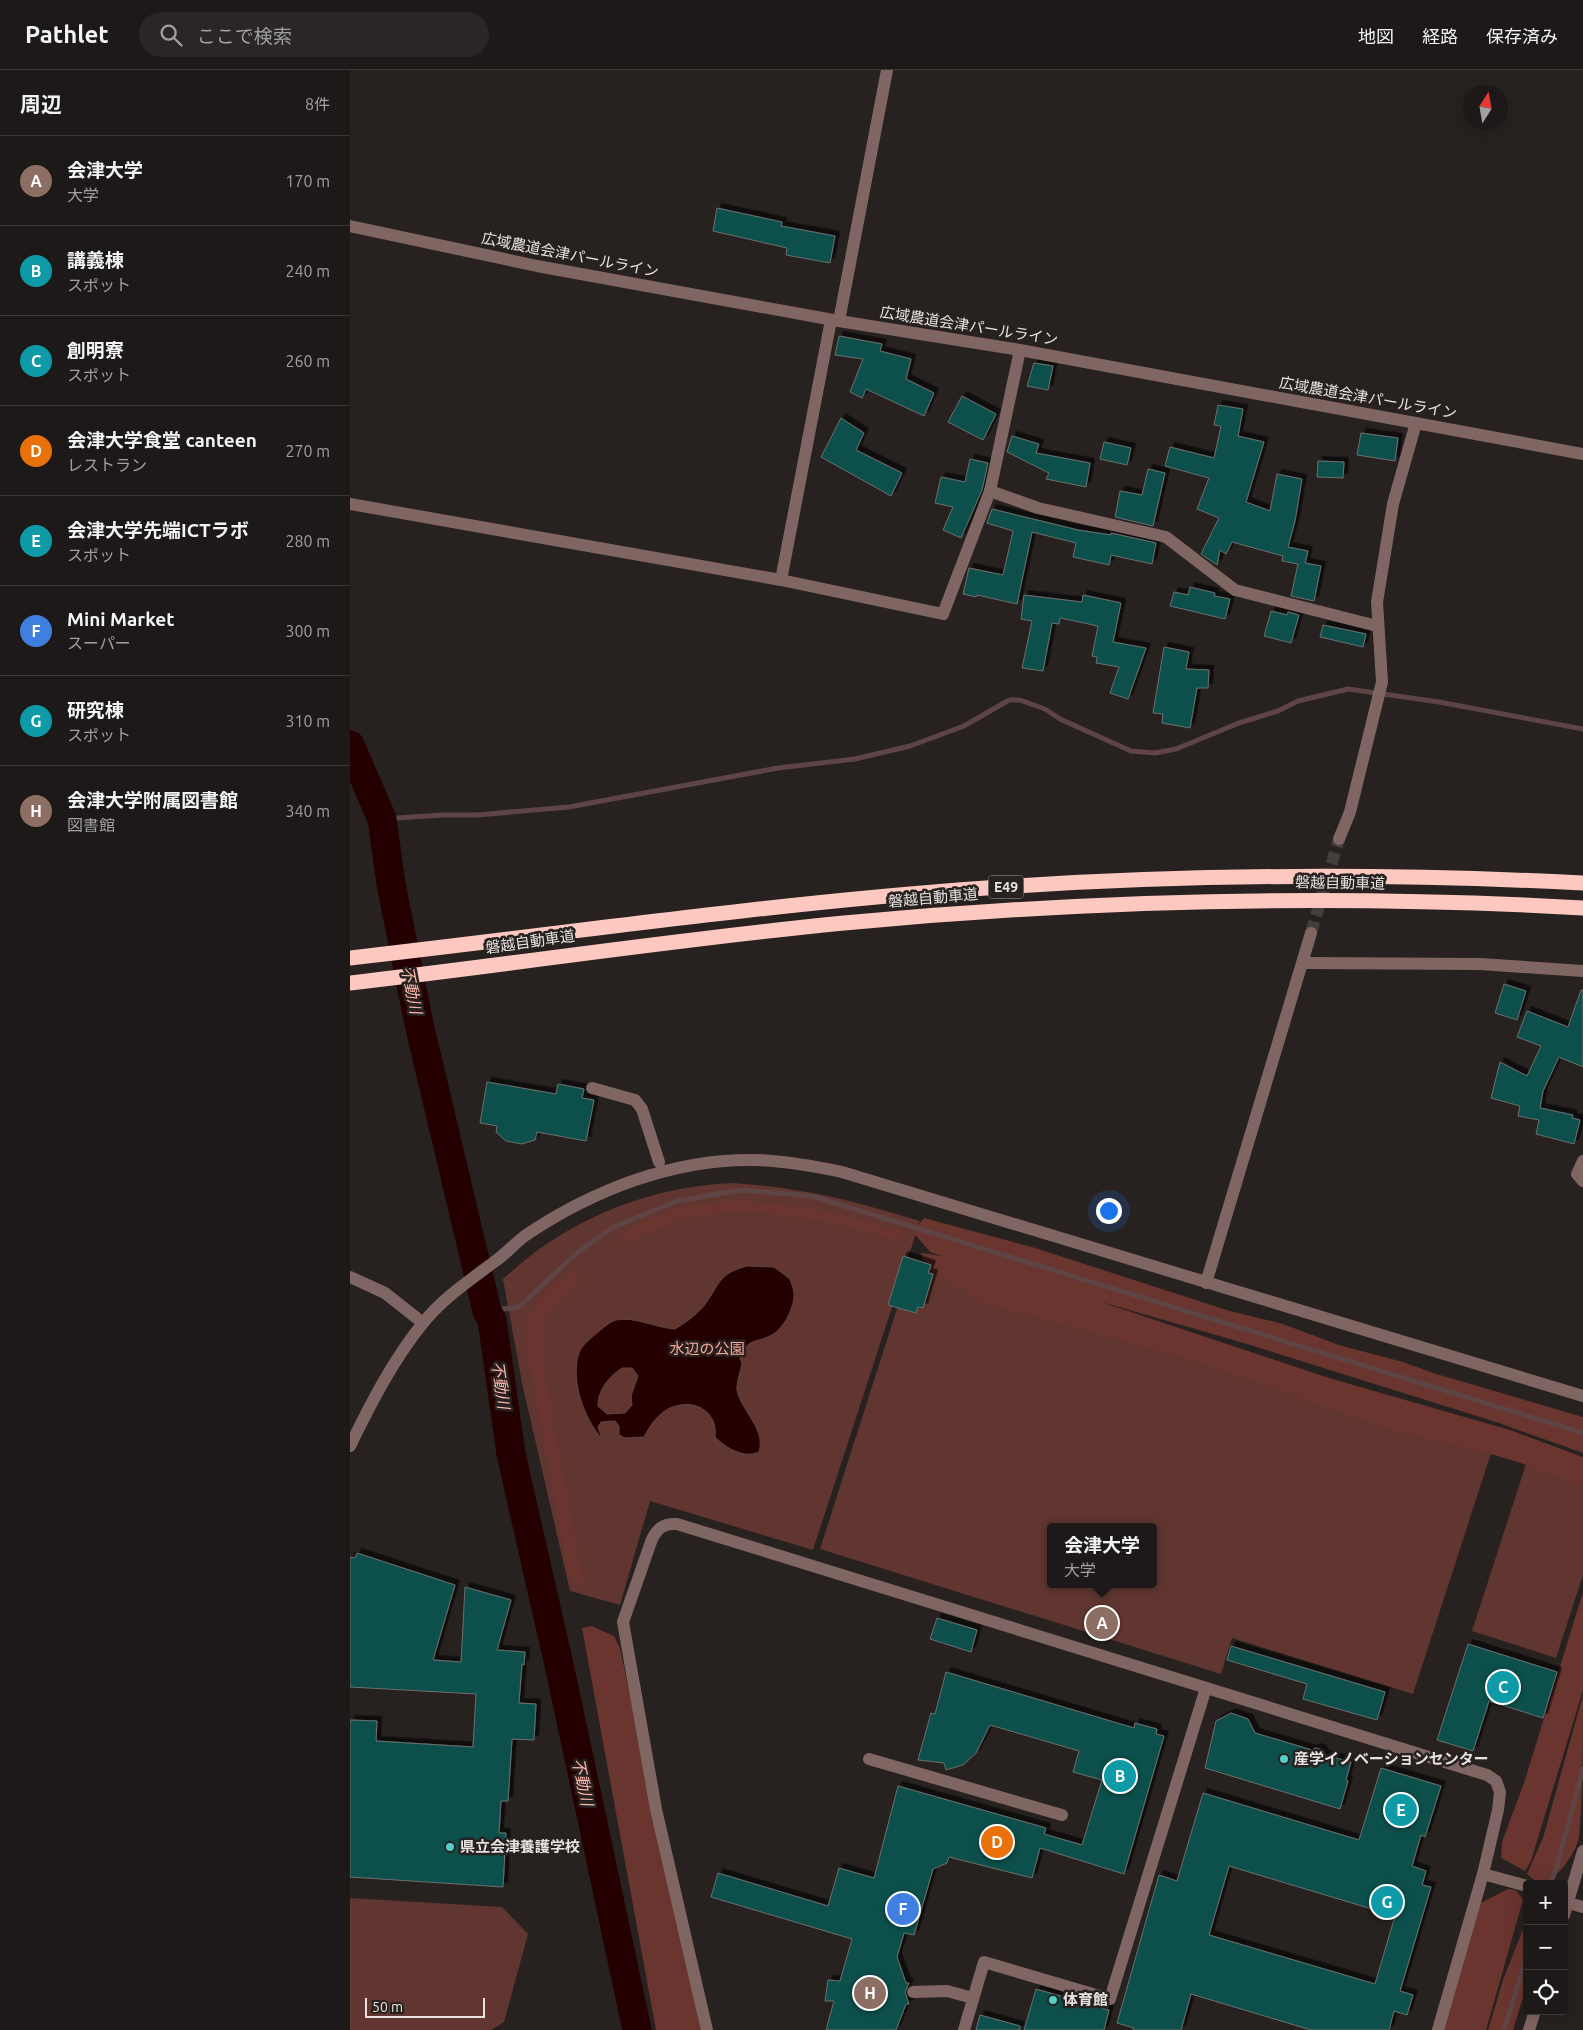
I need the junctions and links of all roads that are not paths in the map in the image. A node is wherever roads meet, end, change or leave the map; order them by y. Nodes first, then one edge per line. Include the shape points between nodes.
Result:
1 (887, 70) edge
2 (350, 226) edge
3 (835, 320) junction
4 (1020, 350) junction
5 (1416, 423) junction
6 (1583, 454) edge
7 (990, 491) junction
8 (350, 504) edge
9 (781, 580) junction
10 (1377, 626) junction
11 (1339, 839) tunnel mouth
12 (1583, 883) edge
13 (1583, 908) edge
14 (1311, 933) tunnel mouth
15 (350, 958) edge
16 (1304, 963) junction
17 (1583, 971) edge
18 (350, 983) edge
19 (592, 1088) dead end
20 (1583, 1161) edge
21 (659, 1162) dead end
22 (1583, 1181) edge
23 (350, 1277) edge
24 (1206, 1283) junction
25 (423, 1323) junction
26 (1583, 1396) edge
27 (350, 1446) edge
28 (1206, 1688) junction
29 (869, 1759) dead end
30 (1062, 1815) dead end
31 (1583, 1852) edge
32 (1483, 1874) junction
33 (1523, 1885) edge
34 (1568, 1897) edge
35 (1568, 1906) edge
36 (1583, 1907) edge
37 (913, 1992) dead end
38 (973, 1998) junction
39 (1534, 2015) edge
40 (707, 2030) edge
41 (964, 2030) edge
42 (1438, 2030) edge
43 (1529, 2030) edge

1 - 3 street
2 - 3 street, 広域農道会津パールライン via 537,266
3 - 4 street, 広域農道会津パールライン
3 - 9 street
4 - 5 street, 広域農道会津パールライン
4 - 7 street
5 - 6 street, 広域農道会津パールライン
5 - 10 street via 1393,504 1377,602
7 - 9 street via 942,614
7 - 10 street via 1038,508 1166,537 1235,590
8 - 9 street
10 - 11 street via 1382,682 1350,812
12 - 15 highway, 磐越自動車道 / E49 via 1309,876 1066,883 841,900
13 - 18 highway, 磐越自動車道 / E49 via 1312,900 1002,910 634,946
14 - 16 street
16 - 17 street via 1480,964
16 - 24 street
19 - 21 street via 635,1100 642,1109
20 - 22 street via 1577,1174
23 - 25 street via 385,1293
24 - 25 street via 842,1172 755,1160 703,1163 633,1180 525,1236 496,1261 456,1288
24 - 26 street
25 - 27 street via 392,1366
28 - 32 street via 1487,1775 1496,1781 1500,1792
28 - 38 street via 1110,1999 984,1962
28 - 40 street via 677,1524 662,1526 652,1539 623,1622 656,1809
29 - 30 street
31 - 34 street
32 - 33 street
32 - 42 street
35 - 36 street
37 - 38 street via 947,1991
38 - 41 street
39 - 43 street

